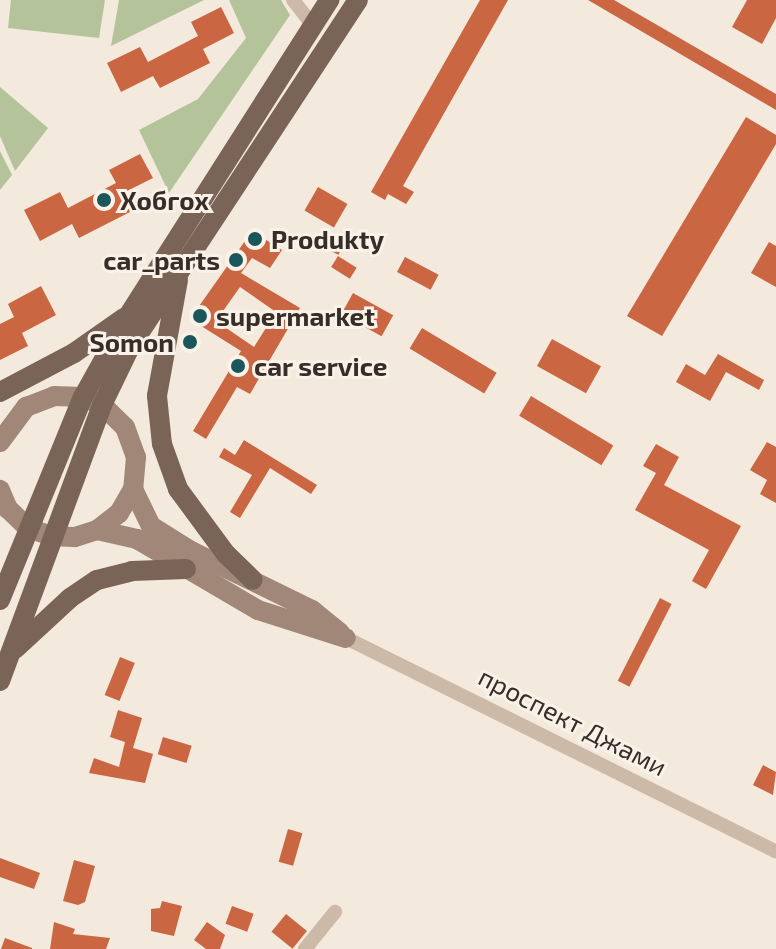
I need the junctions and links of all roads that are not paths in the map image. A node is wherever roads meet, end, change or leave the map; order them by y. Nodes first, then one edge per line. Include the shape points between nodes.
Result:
1 (293, 0) edge
2 (329, 0) edge
3 (358, 0) edge
4 (312, 24) junction
5 (181, 257) junction
6 (128, 316) junction
7 (0, 392) edge
8 (92, 401) junction
9 (26, 407) junction
10 (0, 417) edge
11 (0, 442) edge
12 (133, 489) junction
13 (0, 490) edge
14 (28, 528) junction
15 (97, 530) junction
16 (52, 536) junction
17 (186, 569) junction
18 (253, 580) junction
19 (0, 600) edge
20 (346, 638) junction
21 (9, 655) junction
22 (0, 681) edge
23 (776, 851) edge
24 (335, 912) dead end
25 (305, 949) edge

1 - 4 street
2 - 4 main road
3 - 5 main road
4 - 5 main road
5 - 6 main road
5 - 8 main road
5 - 18 main road via 157,396 162,444 178,489 226,554
6 - 7 main road via 74,353
6 - 8 main road
8 - 9 street via 54,396
8 - 12 street via 125,427 132,447
8 - 14 main road
8 - 16 main road
9 - 10 street
9 - 11 street via 5,428
12 - 15 street via 119,513
12 - 18 street via 151,526
13 - 14 street via 8,509
14 - 16 street
14 - 19 main road
15 - 16 street
15 - 17 street via 137,539
16 - 21 main road
17 - 20 street via 258,610
17 - 21 main road via 132,571 97,580
18 - 20 street via 312,610
20 - 23 street, проспект Джами
21 - 22 main road
24 - 25 street

